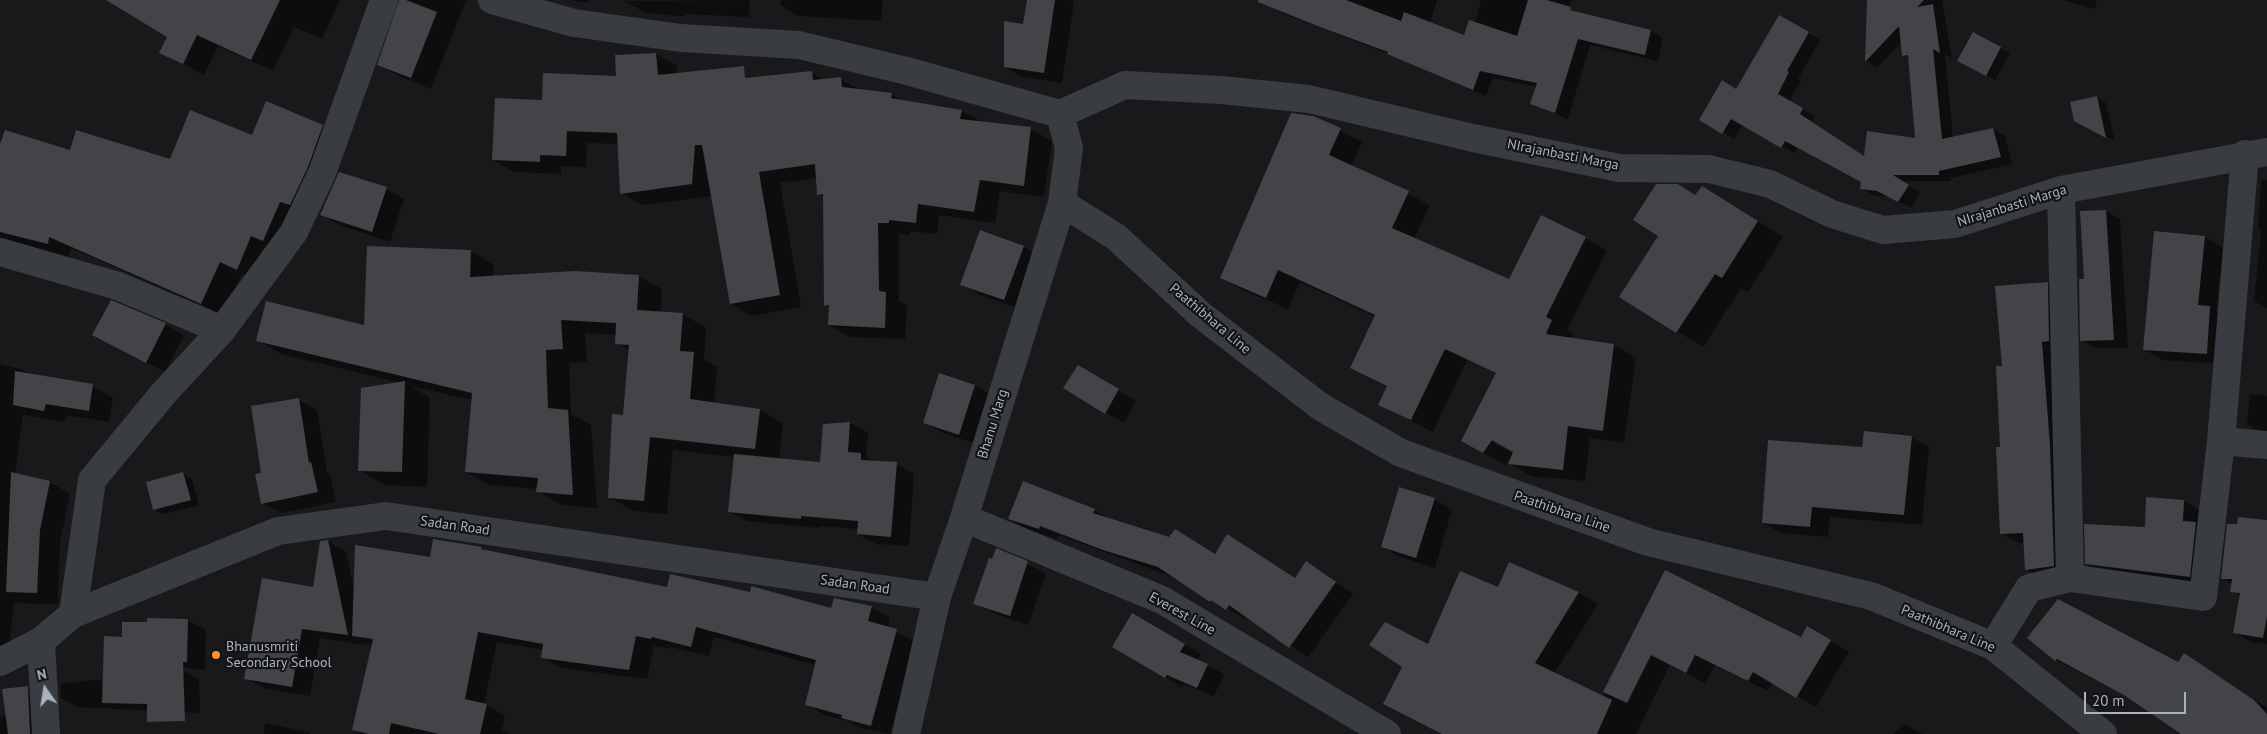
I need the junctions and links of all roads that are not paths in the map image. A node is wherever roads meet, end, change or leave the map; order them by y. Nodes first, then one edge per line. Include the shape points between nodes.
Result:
1 (384, 0) edge
2 (492, 0) edge
3 (1060, 114) junction
4 (2256, 153) edge
5 (2061, 190) junction
6 (1062, 203) junction
7 (0, 252) edge
8 (222, 330) junction
9 (2220, 441) junction
10 (2267, 445) edge
11 (964, 518) junction
12 (2070, 578) junction
13 (937, 597) junction
14 (73, 614) junction
15 (42, 641) junction
16 (1993, 646) junction
17 (0, 662) edge
18 (46, 734) edge
19 (906, 734) edge
20 (1387, 734) edge
21 (2103, 734) edge

1 - 8 street via 322,174 294,232
2 - 3 street via 574,23 682,38 799,45
3 - 5 street, NIrajanbasti Marga via 1125,85 1309,99 1473,138 1620,168 1709,169 1770,184 1832,214 1883,230 1955,224
3 - 6 street, Bhanu Marg via 1068,148
4 - 5 street, NIrajanbasti Marga
4 - 9 street
5 - 12 street
6 - 11 street, Bhanu Marg
6 - 16 street, Paathibhara Line via 1116,237 1201,315 1321,407 1401,453 1648,542 1871,596
7 - 8 street via 118,286
8 - 14 street via 163,394 92,480
9 - 10 street
9 - 12 street via 2203,597
11 - 13 street, Bhanu Marg
11 - 20 street, Everest Line via 1162,600
12 - 16 street via 2029,588
13 - 14 street, Sadan Road via 386,516 278,531
13 - 19 street, Bhanu Marg
14 - 15 street, Sadan Road
15 - 17 street, Sadan Road
15 - 18 street
16 - 21 street, Paathibhara Line

